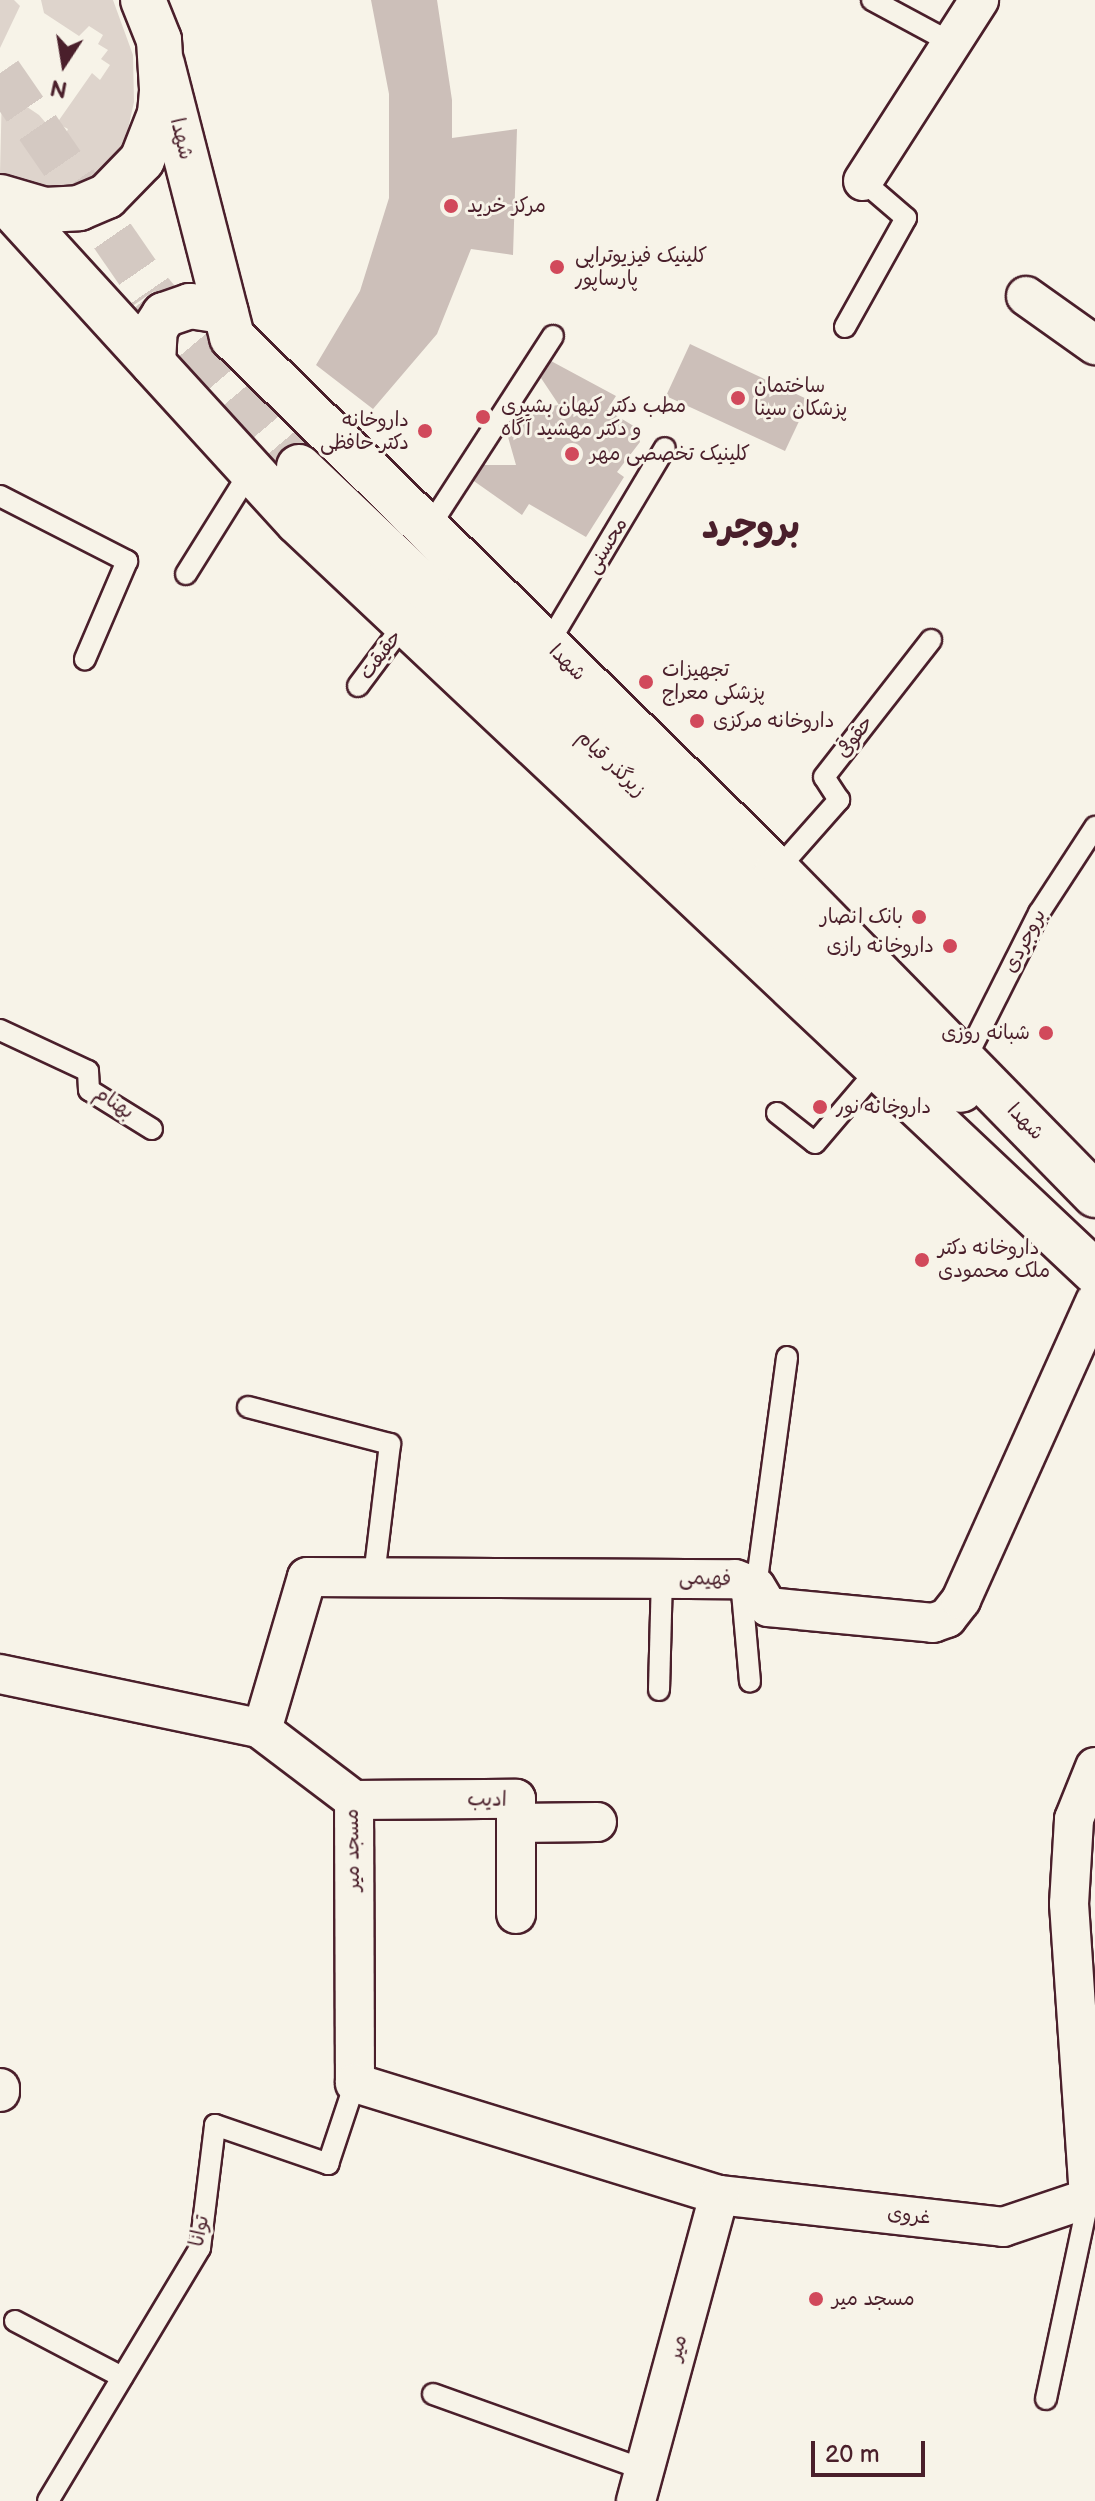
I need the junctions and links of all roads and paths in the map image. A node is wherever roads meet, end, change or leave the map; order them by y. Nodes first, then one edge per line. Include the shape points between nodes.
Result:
1 (872, 0) edge
2 (979, 0) edge
3 (158, 5) edge
4 (952, 43) junction
5 (162, 64) junction
6 (863, 181) joint
7 (2, 198) edge
8 (1026, 296) dead end
9 (226, 312) junction
10 (845, 327) dead end
11 (553, 336) dead end
12 (1095, 345) edge
13 (153, 363) junction
14 (665, 448) dead end
15 (299, 467) tunnel mouth
16 (251, 470) junction
17 (0, 496) edge
18 (428, 529) junction
19 (186, 574) dead end
20 (405, 623) junction
21 (931, 640) dead end
22 (548, 644) junction
23 (85, 659) dead end
24 (358, 686) dead end
25 (1095, 827) edge
26 (777, 870) junction
27 (0, 1030) edge
28 (944, 1060) junction
29 (878, 1069) junction
30 (777, 1113) dead end
31 (152, 1129) dead end
32 (1095, 1196) edge
33 (1054, 1235) junction
34 (1095, 1272) edge
35 (1095, 1302) edge
36 (787, 1357) dead end
37 (248, 1407) dead end
38 (374, 1576) junction
39 (662, 1578) junction
40 (748, 1584) junction
41 (0, 1674) edge
42 (750, 1682) dead end
43 (659, 1690) dead end
44 (262, 1730) junction
45 (1095, 1767) edge
46 (354, 1800) junction
47 (597, 1822) dead end
48 (516, 1823) junction
49 (516, 1914) dead end
50 (355, 2083) junction
51 (719, 2195) junction
52 (1092, 2197) edge
53 (15, 2321) dead end
54 (122, 2377) junction
55 (433, 2394) dead end
56 (1046, 2399) dead end
57 (644, 2492) edge
58 (48, 2501) edge

1 - 4 lane
2 - 4 street
3 - 5 main road
4 - 6 street
5 - 7 main road via 160,114 152,141 121,186 93,203 62,210
5 - 9 main road, شهدا
6 - 10 lane via 906,218
7 - 13 main road
8 - 12 street
9 - 13 main road via 190,306 164,315 155,329
9 - 18 main road, شهدا via 232,337
11 - 18 lane
13 - 16 main road
14 - 22 lane, محسنی
15 - 28 main road, زیرگذر قیام
16 - 19 lane
16 - 20 main road
17 - 23 lane via 127,561
18 - 22 main road, شهدا
20 - 24 lane, حقیقت
20 - 29 main road
21 - 26 lane, حقوقی via 824,777 839,800
22 - 26 main road, شهدا
25 - 28 lane, بروجردی
26 - 28 main road, شهدا
27 - 31 lane, بهنام via 88,1071 89,1090
28 - 32 main road
28 - 33 main road
29 - 30 lane via 815,1143
29 - 33 main road
33 - 34 main road
35 - 40 street, فهیمی via 961,1600 947,1618 933,1623 768,1607
36 - 40 lane
37 - 38 lane via 390,1444
38 - 39 street, فهیمی
38 - 44 street, فهیمی via 307,1577
39 - 40 street, فهیمی
39 - 43 lane
40 - 42 lane
41 - 44 street, مسجد میر
44 - 46 street, مسجد میر
45 - 52 street via 1083,1786 1074,1819 1069,1904
46 - 48 street, ادیب via 516,1799
46 - 50 street, مسجد میر
47 - 48 street, ادیب
48 - 49 street
50 - 51 street
50 - 54 lane, توانا via 328,2164 215,2125 200,2248
51 - 52 street, غروی via 1003,2227
51 - 57 street, میر
52 - 56 lane
53 - 54 lane
54 - 58 lane, توانا
55 - 57 lane

